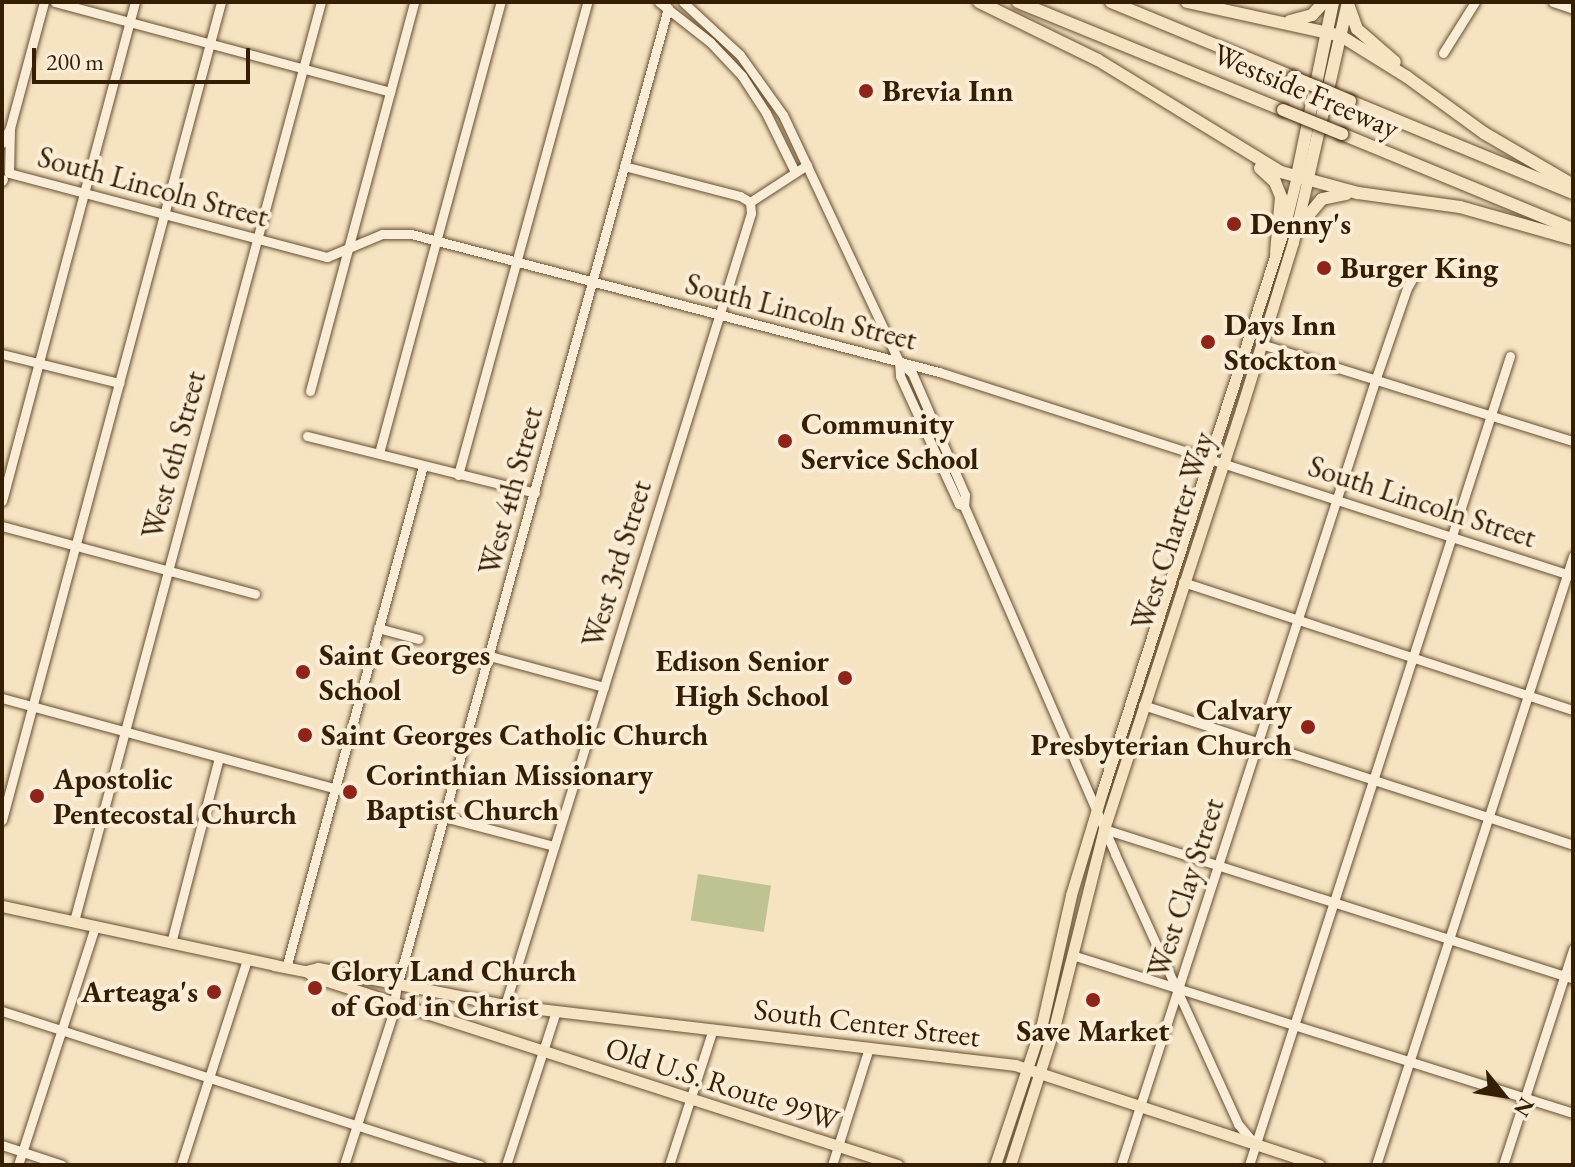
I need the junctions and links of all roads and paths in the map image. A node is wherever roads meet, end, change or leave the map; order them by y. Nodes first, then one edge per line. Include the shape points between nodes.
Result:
1 (44, 2) edge
2 (55, 2) edge
3 (135, 2) edge
4 (221, 2) edge
5 (321, 2) edge
6 (414, 2) edge
7 (501, 2) edge
8 (587, 2) edge
9 (683, 2) edge
10 (979, 2) edge
11 (1018, 2) edge
12 (1111, 2) edge
13 (1187, 2) edge
14 (1324, 2) edge
15 (1333, 2) edge
16 (1475, 2) edge
17 (1553, 2) edge
18 (1348, 3) edge
19 (663, 5) edge
20 (1573, 9) edge
21 (130, 22) junction
22 (1279, 22) junction
23 (1326, 34) junction
24 (1341, 36) junction
25 (210, 44) junction
26 (1443, 53) dead end
27 (303, 69) junction
28 (1407, 77) junction
29 (390, 92) junction
30 (10, 128) junction
31 (1226, 141) junction
32 (2, 143) edge
33 (807, 165) junction
34 (624, 166) junction
35 (795, 172) junction
36 (4, 173) edge
37 (1303, 177) junction
38 (1573, 185) edge
39 (84, 193) junction
40 (1358, 193) junction
41 (1573, 193) edge
42 (750, 202) junction
43 (164, 215) junction
44 (1573, 229) edge
45 (1296, 230) junction
46 (257, 239) junction
47 (1573, 239) edge
48 (437, 241) junction
49 (349, 247) junction
50 (1276, 253) junction
51 (516, 263) junction
52 (1415, 274) dead end
53 (592, 283) junction
54 (1265, 285) junction
55 (719, 316) junction
56 (1261, 344) junction
57 (2, 354) edge
58 (1510, 356) dead end
59 (899, 361) junction
60 (39, 364) junction
61 (1376, 378) junction
62 (119, 383) junction
63 (310, 391) dead end
64 (1491, 415) junction
65 (307, 436) dead end
66 (1573, 441) edge
67 (379, 453) junction
68 (1209, 458) junction
69 (1222, 463) junction
70 (423, 466) junction
71 (458, 475) junction
72 (535, 493) junction
73 (2, 501) edge
74 (1336, 501) junction
75 (964, 506) junction
76 (2, 526) edge
77 (1452, 537) junction
78 (1184, 540) junction
79 (75, 546) junction
80 (1573, 556) edge
81 (168, 571) junction
82 (1570, 575) edge
83 (1183, 582) junction
84 (255, 594) dead end
85 (1297, 621) junction
86 (378, 628) junction
87 (419, 639) dead end
88 (490, 656) junction
89 (1413, 659) junction
90 (1143, 665) junction
91 (604, 687) junction
92 (1528, 696) junction
93 (2, 698) edge
94 (1143, 705) junction
95 (32, 707) junction
96 (1573, 710) edge
97 (125, 732) junction
98 (1258, 744) junction
99 (219, 757) junction
100 (1373, 780) junction
101 (334, 788) junction
102 (1096, 812) junction
103 (444, 817) junction
104 (1488, 817) junction
105 (2, 820) edge
106 (1104, 829) junction
107 (1573, 845) edge
108 (554, 846) junction
109 (1218, 865) junction
110 (1334, 902) junction
111 (2, 906) edge
112 (74, 921) junction
113 (95, 926) junction
114 (1449, 939) junction
115 (171, 943) junction
116 (1573, 949) edge
117 (1072, 955) junction
118 (247, 960) junction
119 (286, 968) junction
120 (306, 971) junction
121 (1568, 978) edge
122 (397, 986) junction
123 (1178, 990) junction
124 (395, 1000) junction
125 (505, 1005) junction
126 (2, 1011) edge
127 (556, 1011) junction
128 (1294, 1024) junction
129 (713, 1029) junction
130 (62, 1030) junction
131 (869, 1048) junction
132 (543, 1051) junction
133 (1410, 1061) junction
134 (1026, 1069) junction
135 (1039, 1074) junction
136 (209, 1078) junction
137 (1525, 1098) junction
138 (690, 1099) junction
139 (1140, 1109) junction
140 (1573, 1113) edge
141 (357, 1125) junction
142 (1255, 1144) junction
143 (2, 1145) edge
144 (838, 1146) junction
145 (22, 1152) junction
146 (18, 1165) edge
147 (62, 1165) edge
148 (181, 1165) edge
149 (344, 1165) edge
150 (480, 1165) edge
151 (506, 1165) edge
152 (669, 1165) edge
153 (832, 1165) edge
154 (897, 1165) edge
155 (995, 1165) edge
156 (1010, 1165) edge
157 (1121, 1165) edge
158 (1249, 1165) edge
159 (1319, 1165) edge
160 (1376, 1165) edge
161 (1503, 1165) edge

1 - 30 street
2 - 21 street
3 - 21 street
4 - 25 street
5 - 27 street, West 6th Street
6 - 29 street
7 - 48 street
8 - 51 street
9 - 33 street via 754,72
10 - 31 highway via 1098,60
11 - 44 highway, Westside Freeway, bridge
12 - 41 highway, Westside Freeway, bridge
13 - 22 highway
14 - 22 highway via 1312,15
15 - 23 highway, West Charter Way
16 - 26 street
17 - 20 street
18 - 24 highway, West Charter Way
18 - 28 highway via 1357,29
19 - 34 street, West 4th Street
19 - 35 street via 742,76
21 - 25 street
21 - 39 street
22 - 23 highway
23 - 24 highway
23 - 37 highway, West Charter Way
24 - 28 highway
24 - 37 highway, West Charter Way
25 - 27 street
25 - 43 street
27 - 29 street
27 - 46 street, West 6th Street
28 - 38 highway via 1477,128
29 - 49 street
30 - 32 street
30 - 36 street
31 - 37 highway via 1266,166
31 - 50 highway via 1278,187
33 - 35 street
33 - 59 street
34 - 42 street
34 - 53 street, West 4th Street
35 - 42 street
36 - 39 street, South Lincoln Street
37 - 40 highway
37 - 45 main road, West Charter Way
37 - 50 main road, West Charter Way
39 - 43 street, South Lincoln Street
39 - 60 street
40 - 45 highway via 1322,199
40 - 47 highway via 1460,207
42 - 55 street, West 3rd Street
43 - 46 street, South Lincoln Street
43 - 62 street
45 - 56 main road, West Charter Way
46 - 49 street, South Lincoln Street via 327,257
46 - 81 street, West 6th Street
48 - 49 street, South Lincoln Street via 394,232
48 - 51 street, South Lincoln Street
48 - 67 street
49 - 63 street
50 - 54 main road, West Charter Way
51 - 53 street, South Lincoln Street
51 - 71 street
52 - 61 street, West Clay Street
53 - 55 street, South Lincoln Street
53 - 72 street, West 4th Street
54 - 56 main road
54 - 68 main road, West Charter Way
55 - 59 street, South Lincoln Street
55 - 91 street, West 3rd Street
56 - 61 street
56 - 69 main road, West Charter Way
57 - 60 street
58 - 64 street
59 - 68 street, South Lincoln Street
59 - 75 street via 912,404
59 - 75 street via 912,373 965,495
60 - 62 street
60 - 73 street
61 - 64 street
61 - 74 street, West Clay Street
62 - 79 street
64 - 66 street
64 - 77 street
65 - 67 street
67 - 70 street
68 - 69 street, South Lincoln Street
68 - 78 main road, West Charter Way
69 - 74 street, South Lincoln Street
69 - 83 main road, West Charter Way
70 - 71 street
70 - 86 street
71 - 72 street
72 - 88 street, West 4th Street
74 - 77 street, South Lincoln Street
74 - 85 street, West Clay Street
75 - 102 street
76 - 79 street
77 - 82 street, South Lincoln Street
77 - 89 street
78 - 83 main road
78 - 90 main road, West Charter Way
79 - 81 street
79 - 95 street
80 - 82 street
81 - 84 street
81 - 97 street, West 6th Street
82 - 92 street
83 - 85 street
83 - 94 main road, West Charter Way
85 - 89 street
85 - 98 street, West Clay Street
86 - 87 street
86 - 101 street
88 - 91 street
88 - 103 street, West 4th Street
89 - 92 street
89 - 100 street
90 - 94 main road via 1148,669 1139,701
90 - 102 main road, West Charter Way
91 - 108 street, West 3rd Street
92 - 96 street
92 - 104 street
93 - 95 street
94 - 98 street
94 - 106 main road, West Charter Way
95 - 97 street
95 - 105 street
97 - 99 street
97 - 112 street, West 6th Street
98 - 100 street
98 - 109 street, West Clay Street
99 - 101 street
99 - 115 street
100 - 104 street
100 - 110 street
101 - 119 street
102 - 106 street
102 - 134 main road, West Charter Way
103 - 108 street
103 - 122 street, West 4th Street
104 - 107 street
104 - 114 street
106 - 109 street
106 - 117 main road, West Charter Way
106 - 123 street
108 - 125 street, West 3rd Street
109 - 110 street
109 - 123 street, West Clay Street
110 - 114 street
110 - 128 street
111 - 112 main road, Old U.S. Route 99W
112 - 113 main road, Old U.S. Route 99W
113 - 115 main road, Old U.S. Route 99W
113 - 130 street
114 - 121 street
114 - 133 street
115 - 118 main road, Old U.S. Route 99W
116 - 121 street
117 - 123 street
117 - 135 main road, West Charter Way
118 - 119 main road, Old U.S. Route 99W
118 - 136 street
119 - 120 main road, Old U.S. Route 99W
120 - 122 main road, Old U.S. Route 99W via 318,968
120 - 124 main road, Old U.S. Route 99W
121 - 137 street
122 - 124 street, West 4th Street
122 - 125 main road, South Center Street
123 - 128 street
123 - 139 street, West Clay Street
123 - 142 street via 1238,1124
124 - 132 main road, Old U.S. Route 99W
124 - 141 street, West 4th Street
125 - 127 main road, South Center Street
126 - 130 street
127 - 129 main road, South Center Street
127 - 132 street
128 - 133 street
128 - 142 street
129 - 131 main road, South Center Street
129 - 138 street
130 - 136 street
130 - 145 street
131 - 134 main road, South Center Street
131 - 144 street
132 - 138 main road, Old U.S. Route 99W
132 - 151 street
133 - 137 street
133 - 160 street
134 - 135 main road, South Center Street
134 - 155 main road, West Charter Way
135 - 139 main road, South Center Street
135 - 156 main road, West Charter Way
136 - 141 street
136 - 148 street
137 - 140 street
137 - 161 street
138 - 144 main road, Old U.S. Route 99W
138 - 152 street
139 - 142 main road, South Center Street
139 - 157 street, West Clay Street
141 - 149 street, West 4th Street
141 - 150 street
142 - 158 street
142 - 159 main road, South Center Street
143 - 145 street
144 - 153 street
144 - 154 main road, Old U.S. Route 99W
145 - 146 street
145 - 147 street

